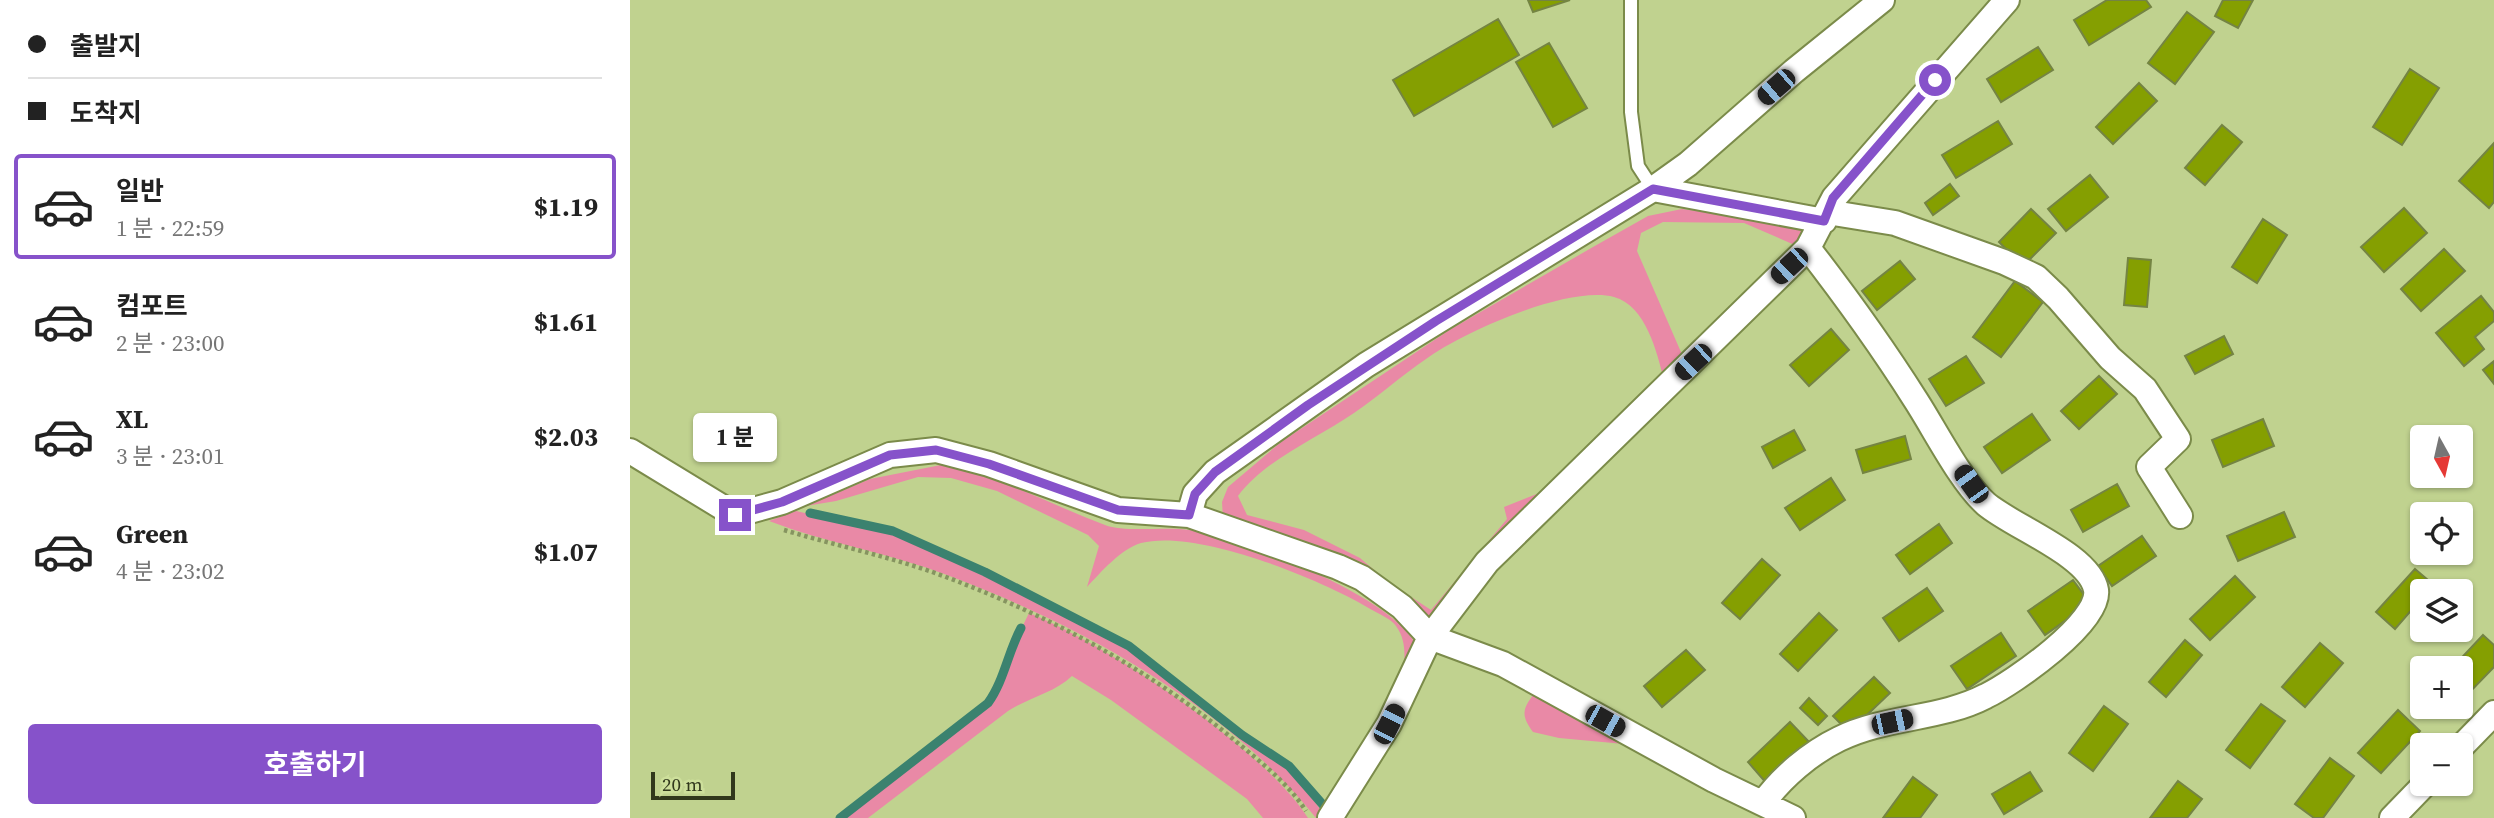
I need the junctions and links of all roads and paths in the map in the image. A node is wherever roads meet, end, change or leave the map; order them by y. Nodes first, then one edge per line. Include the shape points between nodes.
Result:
1 (1631, 0) edge
2 (1882, 0) edge
3 (2007, 0) edge
4 (1653, 189) junction
5 (1826, 216) junction
6 (1808, 248) junction
7 (630, 451) edge
8 (1189, 515) junction
9 (2180, 516) dead end
10 (781, 529) dead end
11 (1430, 637) junction
12 (2494, 713) edge
13 (2473, 735) edge
14 (2414, 796) edge
15 (1763, 803) junction
16 (1310, 818) edge
17 (1330, 818) edge
18 (1793, 818) edge
19 (2392, 818) edge

1 - 4 lane via 1631,112 1638,166
2 - 4 street
3 - 5 street via 1833,198
4 - 5 street
4 - 8 street via 1308,405 1215,472 1195,494
5 - 6 street
5 - 9 street via 1895,223 2036,277 2145,389 2178,439 2149,467
6 - 11 street via 1487,562
6 - 15 street via 1872,332 1985,503 2059,548 2085,570 2095,583 2097,596 2071,637 1986,696 1954,708 1870,726 1838,740 1775,786
7 - 8 street via 735,515 782,502 890,455 936,450 1118,510
8 - 11 street via 1362,578 1402,607
10 - 16 path via 944,576 1080,637 1209,720 1290,791
11 - 15 street via 1503,664
11 - 17 street via 1389,724
12 - 13 street
14 - 19 street
15 - 18 street

